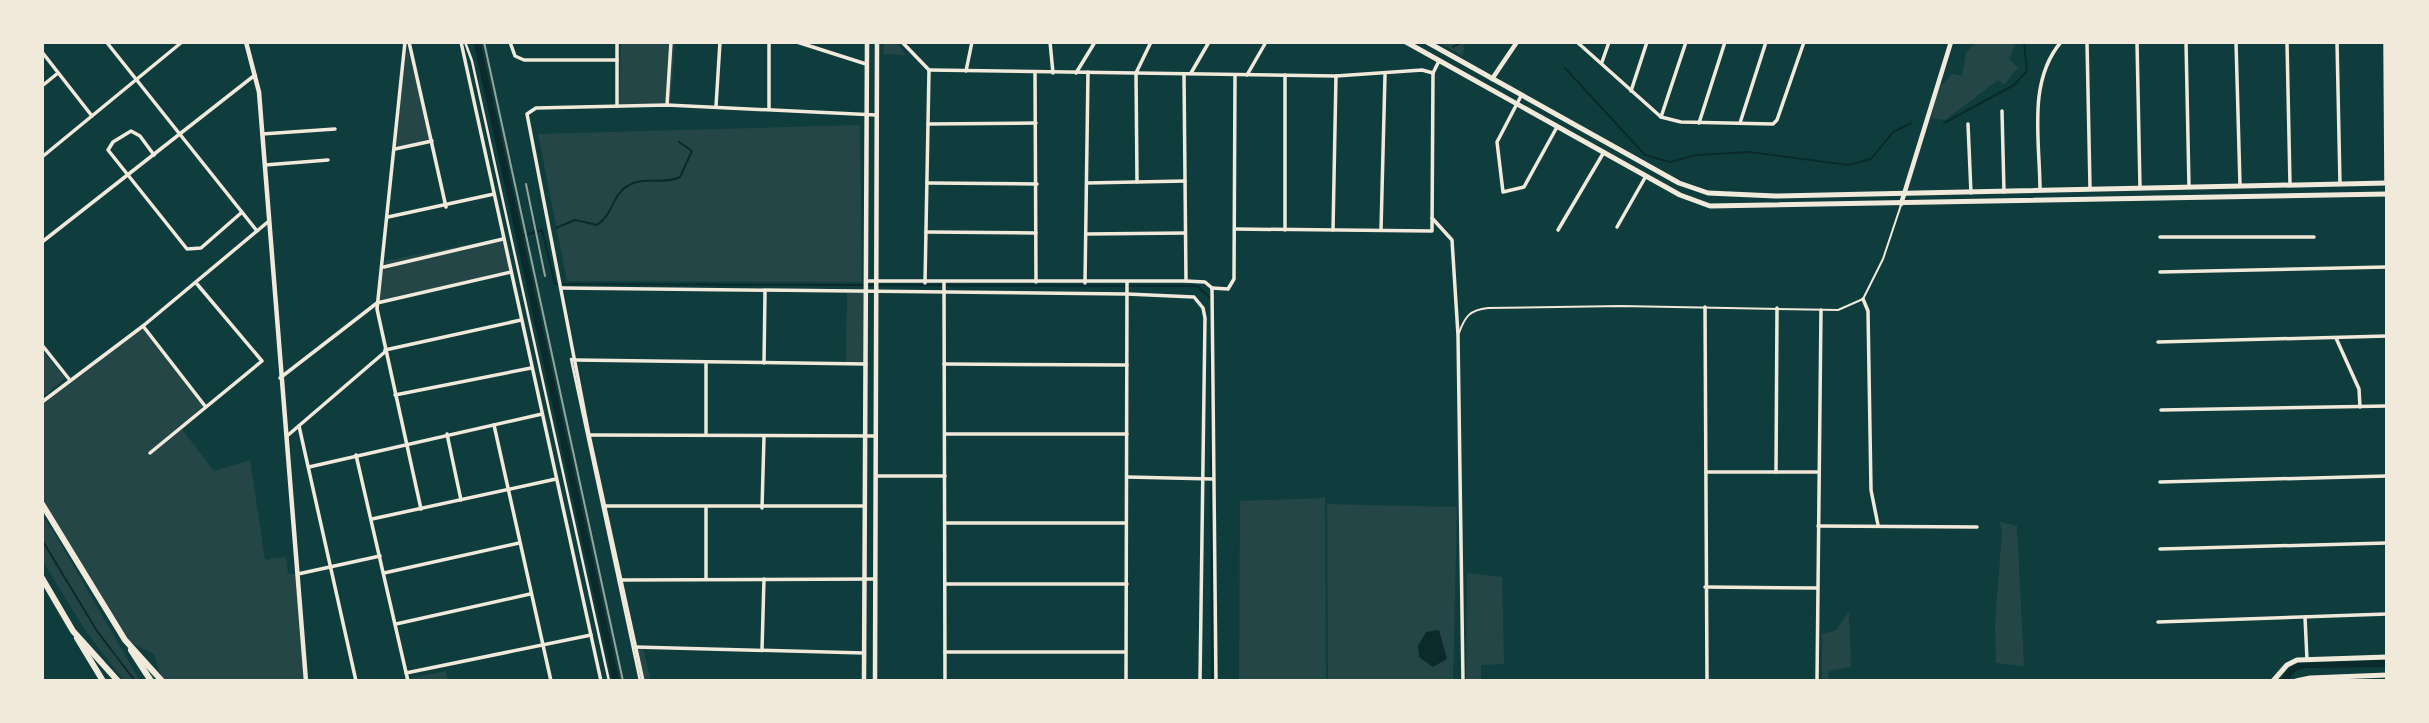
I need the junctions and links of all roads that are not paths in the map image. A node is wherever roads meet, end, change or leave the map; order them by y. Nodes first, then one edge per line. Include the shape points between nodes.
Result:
1 (169, 42) edge
2 (182, 42) edge
3 (246, 42) edge
4 (407, 42) edge
5 (463, 42) edge
6 (510, 42) edge
7 (617, 42) edge
8 (671, 42) edge
9 (720, 42) edge
10 (769, 42) edge
11 (797, 42) edge
12 (867, 42) edge
13 (877, 42) edge
14 (902, 42) edge
15 (972, 42) edge
16 (1051, 42) edge
17 (1095, 42) edge
18 (1151, 42) edge
19 (1209, 42) edge
20 (1266, 42) edge
21 (1406, 42) edge
22 (1427, 42) edge
23 (1517, 42) edge
24 (1577, 42) edge
25 (1609, 42) edge
26 (1647, 42) edge
27 (1686, 42) edge
28 (1725, 42) edge
29 (1766, 42) edge
30 (1804, 42) edge
31 (1951, 42) edge
32 (2061, 42) edge
33 (2087, 42) edge
34 (2137, 42) edge
35 (2186, 42) edge
36 (2236, 42) edge
37 (2287, 42) edge
38 (2337, 42) edge
39 (2385, 42) edge
40 (108, 44) dead end
41 (174, 49) junction
42 (42, 52) edge
43 (48, 59) junction
44 (617, 60) junction
45 (1439, 61) junction
46 (1602, 62) junction
47 (42, 64) edge
48 (866, 64) junction
49 (929, 70) junction
50 (966, 71) junction
51 (1035, 72) junction
52 (1088, 72) junction
53 (58, 73) junction
54 (1053, 73) junction
55 (1076, 73) junction
56 (1136, 73) junction
57 (1433, 73) junction
58 (256, 74) junction
59 (1187, 75) junction
60 (1235, 75) junction
61 (1247, 75) junction
62 (1285, 75) junction
63 (1385, 75) junction
64 (1336, 76) junction
65 (137, 80) junction
66 (1492, 80) junction
67 (42, 86) edge
68 (1631, 91) junction
69 (1521, 96) junction
70 (1516, 104) junction
71 (667, 105) junction
72 (617, 106) junction
73 (716, 106) junction
74 (769, 108) junction
75 (2002, 111) dead end
76 (865, 115) junction
77 (876, 115) junction
78 (92, 116) junction
79 (1661, 117) junction
80 (1036, 122) junction
81 (1699, 123) junction
82 (1740, 123) junction
83 (928, 124) junction
84 (1968, 124) dead end
85 (1557, 127) junction
86 (335, 129) dead end
87 (178, 134) junction
88 (262, 134) junction
89 (432, 141) junction
90 (395, 149) junction
91 (1604, 152) junction
92 (154, 155) junction
93 (42, 157) edge
94 (328, 160) dead end
95 (265, 165) junction
96 (130, 173) junction
97 (1646, 176) junction
98 (1185, 181) junction
99 (1137, 182) junction
100 (927, 183) junction
101 (1087, 183) junction
102 (2386, 183) edge
103 (1037, 184) junction
104 (2340, 184) junction
105 (2290, 185) junction
106 (2240, 186) junction
107 (2189, 187) junction
108 (2140, 188) junction
109 (2040, 190) junction
110 (2090, 190) junction
111 (2004, 191) junction
112 (1904, 193) junction
113 (1971, 193) junction
114 (494, 194) junction
115 (2387, 194) edge
116 (1901, 204) junction
117 (446, 206) junction
118 (242, 213) junction
119 (388, 217) junction
120 (1432, 218) junction
121 (271, 220) junction
122 (1617, 227) dead end
123 (1235, 229) junction
124 (1285, 230) junction
125 (1332, 230) junction
126 (1558, 230) dead end
127 (257, 231) junction
128 (1381, 231) junction
129 (926, 232) junction
130 (1037, 233) junction
131 (1185, 233) junction
132 (1086, 234) junction
133 (2160, 237) dead end
134 (2314, 237) dead end
135 (503, 239) junction
136 (42, 242) edge
137 (384, 267) junction
138 (2387, 267) edge
139 (511, 272) junction
140 (2160, 272) dead end
141 (866, 281) junction
142 (1186, 281) junction
143 (876, 282) junction
144 (1036, 282) junction
145 (197, 283) junction
146 (925, 283) junction
147 (1085, 283) junction
148 (944, 284) junction
149 (1127, 284) junction
150 (562, 285) junction
151 (1212, 288) junction
152 (765, 292) junction
153 (944, 292) junction
154 (866, 293) junction
155 (1127, 293) junction
156 (877, 294) junction
157 (1863, 299) junction
158 (377, 303) junction
159 (1704, 307) junction
160 (1777, 308) junction
161 (1821, 310) junction
162 (521, 320) junction
163 (143, 326) junction
164 (1458, 335) junction
165 (2387, 336) edge
166 (2336, 338) junction
167 (2158, 342) dead end
168 (42, 345) edge
169 (385, 351) junction
170 (575, 360) junction
171 (706, 363) junction
172 (764, 363) junction
173 (866, 364) junction
174 (944, 365) junction
175 (1127, 365) junction
176 (532, 368) junction
177 (69, 379) junction
178 (280, 379) junction
179 (395, 395) junction
180 (42, 402) edge
181 (205, 406) junction
182 (2387, 406) edge
183 (2360, 407) junction
184 (2161, 410) dead end
185 (542, 414) junction
186 (494, 425) junction
187 (299, 426) junction
188 (447, 434) junction
189 (1127, 434) junction
190 (589, 435) junction
191 (706, 435) junction
192 (866, 435) junction
193 (945, 435) junction
194 (764, 436) junction
195 (876, 436) junction
196 (285, 437) junction
197 (407, 442) junction
198 (150, 453) dead end
199 (356, 455) junction
200 (309, 467) junction
201 (1706, 472) junction
202 (1776, 472) junction
203 (1819, 472) junction
204 (876, 476) junction
205 (945, 476) junction
206 (2387, 476) edge
207 (1127, 477) junction
208 (556, 479) junction
209 (1208, 479) junction
210 (2160, 482) dead end
211 (508, 490) junction
212 (461, 500) junction
213 (42, 504) edge
214 (605, 506) junction
215 (866, 506) junction
216 (706, 507) junction
217 (762, 508) junction
218 (421, 509) junction
219 (372, 519) junction
220 (945, 523) junction
221 (1126, 523) junction
222 (1878, 524) junction
223 (1818, 526) junction
224 (1977, 527) dead end
225 (520, 543) junction
226 (2387, 543) edge
227 (2160, 549) dead end
228 (380, 556) junction
229 (331, 568) junction
230 (384, 573) junction
231 (298, 574) junction
232 (42, 578) edge
233 (706, 579) junction
234 (764, 579) junction
235 (866, 579) junction
236 (875, 579) junction
237 (620, 580) junction
238 (945, 584) junction
239 (1127, 584) junction
240 (1705, 587) junction
241 (1817, 588) junction
242 (531, 594) junction
243 (2387, 614) edge
244 (2305, 617) junction
245 (2158, 622) dead end
246 (396, 624) junction
247 (73, 631) junction
248 (591, 635) junction
249 (125, 640) junction
250 (542, 645) junction
251 (635, 648) junction
252 (762, 650) junction
253 (945, 652) junction
254 (1126, 652) junction
255 (864, 653) junction
256 (2387, 657) edge
257 (2307, 660) junction
258 (406, 673) junction
259 (2387, 675) edge
260 (103, 681) edge
261 (118, 681) edge
262 (151, 681) edge
263 (162, 681) edge
264 (306, 681) edge
265 (356, 681) edge
266 (408, 681) edge
267 (551, 681) edge
268 (601, 681) edge
269 (609, 681) edge
270 (641, 681) edge
271 (864, 681) edge
272 (875, 681) edge
273 (945, 681) edge
274 (1126, 681) edge
275 (1200, 681) edge
276 (1216, 681) edge
277 (1463, 681) edge
278 (1707, 681) edge
279 (1816, 681) edge
280 (2273, 681) edge
281 (2296, 681) edge

1 - 41 street
2 - 41 street
3 - 58 street
4 - 89 street
4 - 90 street
5 - 114 street
5 - 269 street via 472,61
6 - 44 street via 515,56 529,60
7 - 44 street
8 - 71 street
9 - 73 street
10 - 74 street
11 - 48 street
12 - 48 street
13 - 77 street
14 - 49 street
15 - 50 street
16 - 54 street
17 - 55 street
18 - 56 street
19 - 59 street
20 - 61 street
21 - 45 main road
22 - 66 main road
23 - 66 street
24 - 46 street
25 - 46 street
26 - 68 street
27 - 79 street
28 - 81 street
29 - 82 street
30 - 82 street via 1776,122
31 - 112 street
32 - 109 street via 2039,82
33 - 110 street
34 - 108 street
35 - 107 street
36 - 106 street
37 - 105 street
38 - 104 street
39 - 102 street
40 - 65 street
41 - 65 street
42 - 43 street
43 - 47 street
43 - 53 street
44 - 72 street
45 - 57 street
45 - 70 main road
46 - 68 street
48 - 76 street
49 - 50 street
49 - 83 street
50 - 51 street
51 - 54 street
51 - 80 street
52 - 55 street
52 - 56 street
52 - 101 street
53 - 67 street
53 - 78 street
54 - 55 street
56 - 59 street
56 - 99 street
57 - 63 street
57 - 120 street
58 - 87 street
58 - 88 street
59 - 60 street
59 - 98 street
60 - 61 street
60 - 123 street
61 - 62 street
62 - 64 street
62 - 124 street
63 - 64 street
63 - 128 street
64 - 125 street
65 - 78 street
65 - 87 street
66 - 69 main road
68 - 79 street
69 - 70 street
69 - 112 main road via 1679,183 1708,193
70 - 85 main road
70 - 85 street via 1497,142 1503,192 1524,187
71 - 72 street
71 - 73 street
72 - 150 street via 528,110 527,124
73 - 74 street
74 - 76 street
75 - 111 street
76 - 77 street
76 - 141 street
77 - 143 street
78 - 93 street
79 - 81 street
80 - 83 street
80 - 103 street
81 - 82 street
83 - 100 street
84 - 113 street
85 - 91 main road
86 - 88 street
87 - 92 street
87 - 118 street
88 - 95 street
89 - 90 street
89 - 117 street
90 - 119 street
91 - 97 main road
91 - 126 street
92 - 96 street
92 - 96 street via 131,131 109,146 109,154
94 - 95 street
95 - 121 street
96 - 118 street via 179,242 192,251
96 - 136 street
97 - 116 main road via 1710,206
97 - 122 street
98 - 99 street
98 - 131 street
99 - 101 street
100 - 103 street
100 - 129 street
101 - 132 street
102 - 104 main road
103 - 130 street
104 - 105 main road
105 - 106 main road
106 - 107 main road
107 - 108 main road
108 - 110 main road
109 - 110 main road
109 - 111 main road
111 - 113 main road
112 - 113 main road
112 - 116 street
114 - 117 street
114 - 135 street
115 - 116 main road
116 - 157 lane via 1883,259
117 - 119 street
118 - 127 street
119 - 137 street
120 - 128 street via 1432,232
120 - 164 street via 1452,240
121 - 127 street
121 - 178 street
123 - 124 street
123 - 151 street via 1231,286
124 - 125 street
125 - 128 street
127 - 145 street
129 - 130 street
129 - 146 street
130 - 144 street
131 - 132 street
131 - 142 street
132 - 147 street
133 - 134 street
135 - 137 street
135 - 139 street
137 - 158 street
138 - 140 street
139 - 158 street
139 - 162 street
141 - 143 street
141 - 154 street
142 - 149 street
142 - 151 street via 1205,282
143 - 146 street
143 - 156 street
144 - 147 street
144 - 148 street
145 - 163 street
145 - 181 street via 262,362
146 - 148 street
147 - 149 street
148 - 153 street
149 - 155 street
150 - 152 street
150 - 170 street
151 - 209 street
152 - 154 street
152 - 172 street
153 - 155 street
153 - 156 street
153 - 174 street
154 - 156 street
154 - 173 street
155 - 175 street
155 - 209 street via 1186,295 1203,308
156 - 195 street
157 - 161 lane via 1838,310
157 - 222 street via 1868,311 1871,490
158 - 169 street
158 - 178 street
159 - 160 lane
159 - 164 lane via 1488,308 1468,314
159 - 201 street
160 - 161 lane
160 - 202 street
161 - 203 street
162 - 169 street
162 - 176 street
163 - 177 street
163 - 181 street
164 - 277 street
165 - 166 street
166 - 167 street
166 - 183 street via 2359,389
168 - 177 street
169 - 179 street
169 - 187 street
170 - 171 street
170 - 190 street
170 - 270 street via 571,359
171 - 172 street
171 - 191 street
172 - 173 street
173 - 192 street
174 - 175 street
174 - 193 street
175 - 189 street
176 - 179 street
176 - 185 street
177 - 180 street
178 - 196 street
179 - 197 street
181 - 198 street
182 - 183 street
183 - 184 street
185 - 186 street
185 - 208 street
186 - 188 street
186 - 211 street
187 - 196 street
187 - 200 street
188 - 197 street
188 - 212 street
189 - 193 street
189 - 207 street
190 - 191 street
190 - 214 street
191 - 194 street
192 - 194 street
192 - 195 street
192 - 215 street
193 - 205 street
194 - 217 street
195 - 204 street
196 - 231 street
197 - 199 street
197 - 218 street
199 - 200 street
199 - 219 street
200 - 229 street
201 - 202 street
201 - 240 street
202 - 203 street
203 - 223 street
204 - 205 street
204 - 236 street
205 - 220 street
206 - 210 street
207 - 209 street
207 - 221 street
208 - 211 street
208 - 248 street
209 - 275 street
209 - 276 street
211 - 212 street
211 - 225 street
212 - 218 street
213 - 249 main road
214 - 216 street
214 - 237 street
215 - 217 street
215 - 235 street
216 - 217 street
216 - 233 street
218 - 219 street
219 - 228 street
220 - 221 street
220 - 238 street
221 - 239 street
222 - 223 street
222 - 224 street
223 - 241 street
225 - 230 street
225 - 242 street
226 - 227 street
228 - 229 street
228 - 230 street
229 - 231 street
229 - 265 street
230 - 246 street
231 - 264 street
232 - 247 main road
233 - 234 street
233 - 237 street
234 - 235 street
234 - 252 street
235 - 236 street
235 - 255 street
236 - 272 street
237 - 251 street
238 - 239 street
238 - 253 street
239 - 254 street
240 - 241 street
240 - 278 street
241 - 279 street
242 - 246 street
242 - 250 street
243 - 244 street
244 - 245 street
244 - 257 street
246 - 258 street
247 - 260 main road
247 - 261 main road
248 - 250 street
248 - 268 street
249 - 262 main road
249 - 263 main road
250 - 258 street
250 - 267 street
251 - 252 street
251 - 270 street
252 - 255 street
253 - 254 street
253 - 273 street
254 - 274 street
255 - 271 street
256 - 257 main road
257 - 280 main road via 2287,665
258 - 266 street
259 - 281 main road

